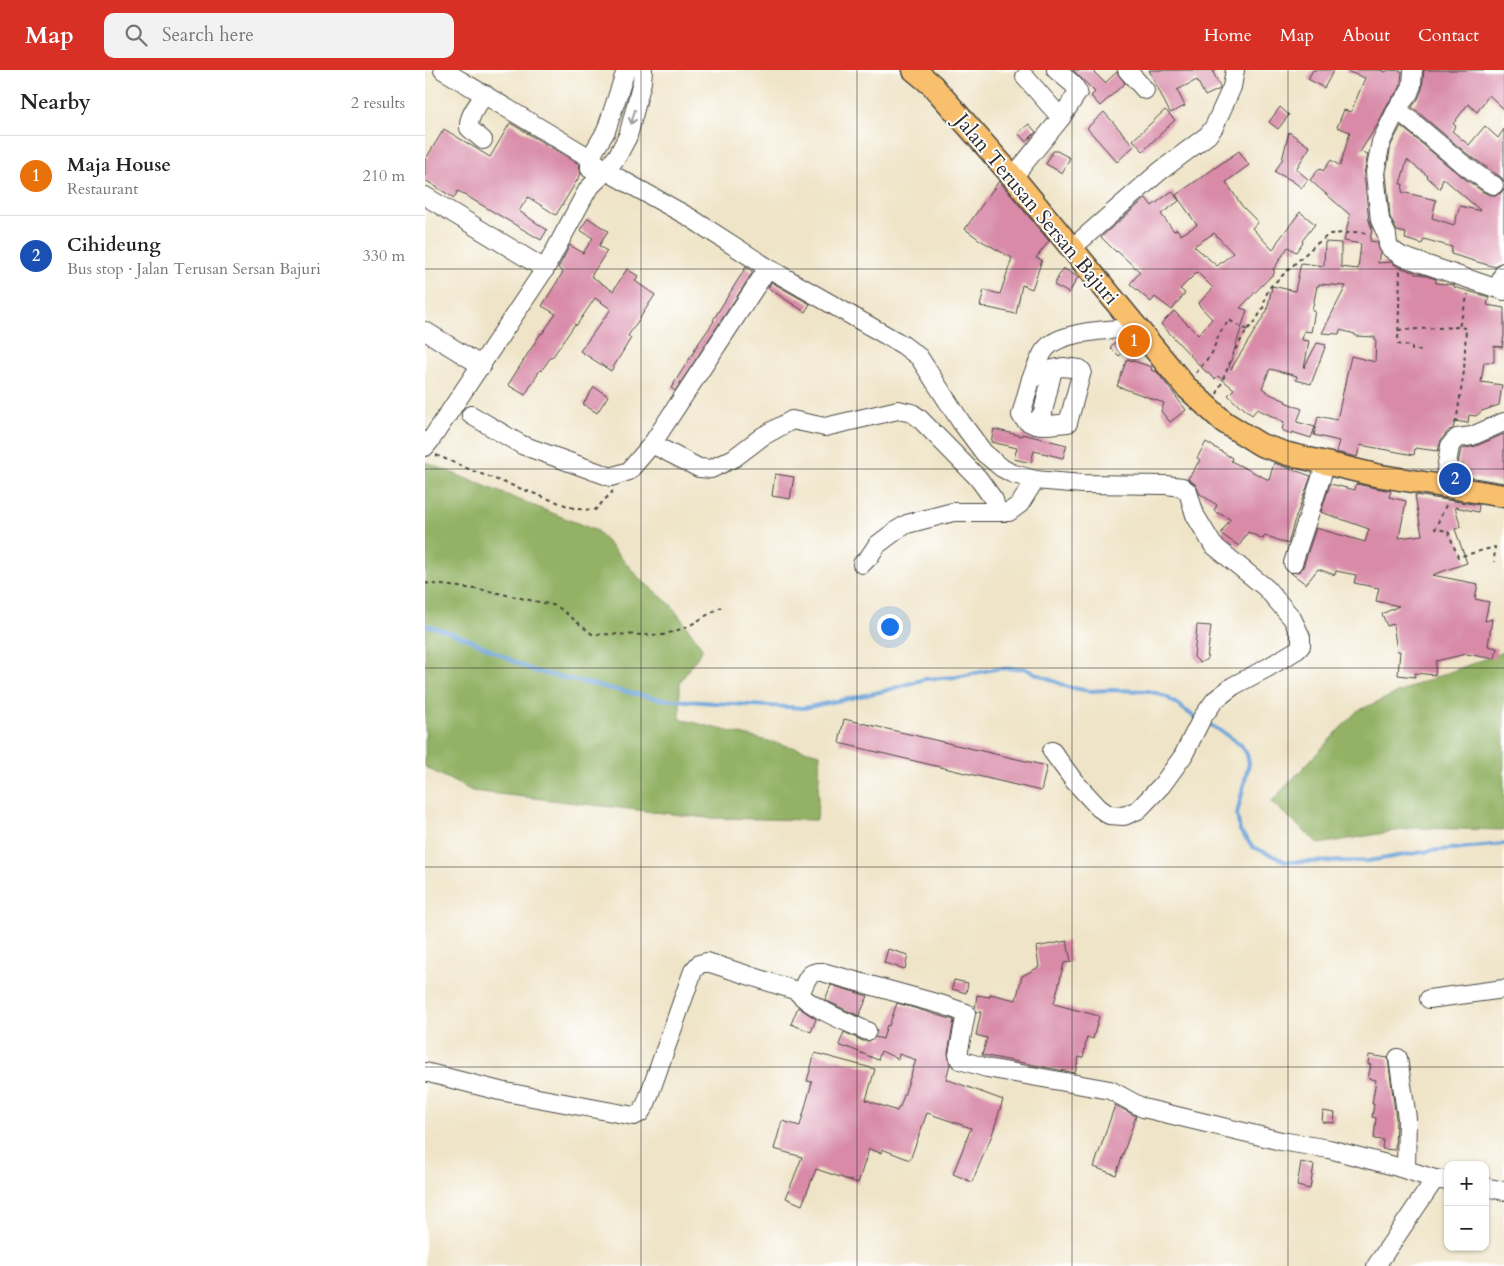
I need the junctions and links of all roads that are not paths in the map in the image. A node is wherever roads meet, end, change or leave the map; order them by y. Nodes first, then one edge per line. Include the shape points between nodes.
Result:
1 (443, 70) edge
2 (914, 70) edge
3 (1056, 70) edge
4 (1127, 70) edge
5 (1235, 70) edge
6 (1413, 70) edge
7 (634, 74) edge
8 (1025, 77) dead end
9 (1145, 90) dead end
10 (485, 94) junction
11 (1397, 109) junction
12 (1061, 118) junction
13 (483, 140) dead end
14 (590, 158) junction
15 (607, 170) junction
16 (1013, 177) junction
17 (1494, 185) dead end
18 (588, 189) junction
19 (425, 196) edge
20 (1072, 248) junction
21 (768, 268) junction
22 (545, 269) junction
23 (1502, 284) edge
24 (1136, 328) junction
25 (425, 331) edge
26 (481, 366) junction
27 (1053, 369) junction
28 (1031, 379) junction
29 (471, 415) dead end
30 (1504, 422) edge
31 (1035, 425) junction
32 (652, 444) junction
33 (429, 450) edge
34 (1326, 463) junction
35 (1035, 480) junction
36 (1449, 488) junction
37 (1504, 496) edge
38 (997, 512) junction
39 (1293, 563) dead end
40 (862, 564) dead end
41 (1053, 751) dead end
42 (1504, 989) edge
43 (797, 991) junction
44 (1429, 999) dead end
45 (867, 1031) dead end
46 (1398, 1058) dead end
47 (425, 1072) edge
48 (1406, 1169) junction
49 (1441, 1180) edge
50 (1489, 1188) edge
51 (1504, 1191) edge
52 (1376, 1266) edge

1 - 10 street
2 - 16 main road, Jalan Terusan Sersan Bajuri via 932,85
3 - 12 street via 1078,92
4 - 9 street
5 - 20 street via 1232,87 1208,135 1159,172
6 - 11 street via 1409,93
7 - 14 street
7 -> 15 street via 628,136
8 - 12 street
10 - 13 street via 469,122 469,128
10 - 14 street
11 - 17 street
11 - 23 street via 1381,142 1375,173 1380,220 1388,245 1401,256 1472,280
12 - 16 street
14 - 15 street
14 - 18 street
15 - 18 street
15 - 21 street
16 - 20 main road, Jalan Terusan Sersan Bajuri
18 - 22 street
19 - 22 street
20 - 24 main road, Jalan Terusan Sersan Bajuri
21 - 32 street
21 - 35 street via 919,357 984,454 1011,473
22 - 26 street
24 - 28 street via 1087,332 1054,342 1044,350
24 - 34 main road, Jalan Terusan Sersan Bajuri via 1185,386 1224,422 1261,445
25 - 26 street
26 - 33 street
27 - 28 street
27 - 31 street via 1043,412
27 - 31 street via 1069,367 1082,371 1068,424
28 - 31 street via 1021,415
29 - 32 street via 522,445 611,477 629,471
30 - 36 street via 1453,442 1450,446
32 - 38 street via 699,468 711,469 734,458 791,420 825,427 898,410 919,418 978,478 994,500
34 - 36 main road, Jalan Terusan Sersan Bajuri via 1375,476
34 - 39 street
35 - 38 street via 1015,509
35 - 41 street via 1182,488 1213,545 1266,588 1292,618 1301,637 1301,646 1297,650 1233,686 1215,700 1183,756 1162,786 1139,810 1124,816 1109,815 1074,781
36 - 37 main road, Jalan Terusan Sersan Bajuri
38 - 40 street via 953,512 907,524 877,545
42 - 44 street
43 - 45 street via 835,1017
43 - 47 street via 707,962 699,964 693,970 647,1104 634,1116 500,1091
43 - 48 street via 815,971 943,1005 966,1013 958,1055 960,1060 987,1068 1101,1088 1120,1094 1143,1108
46 - 48 street via 1407,1118
48 - 49 street
49 - 52 street
50 - 51 street

